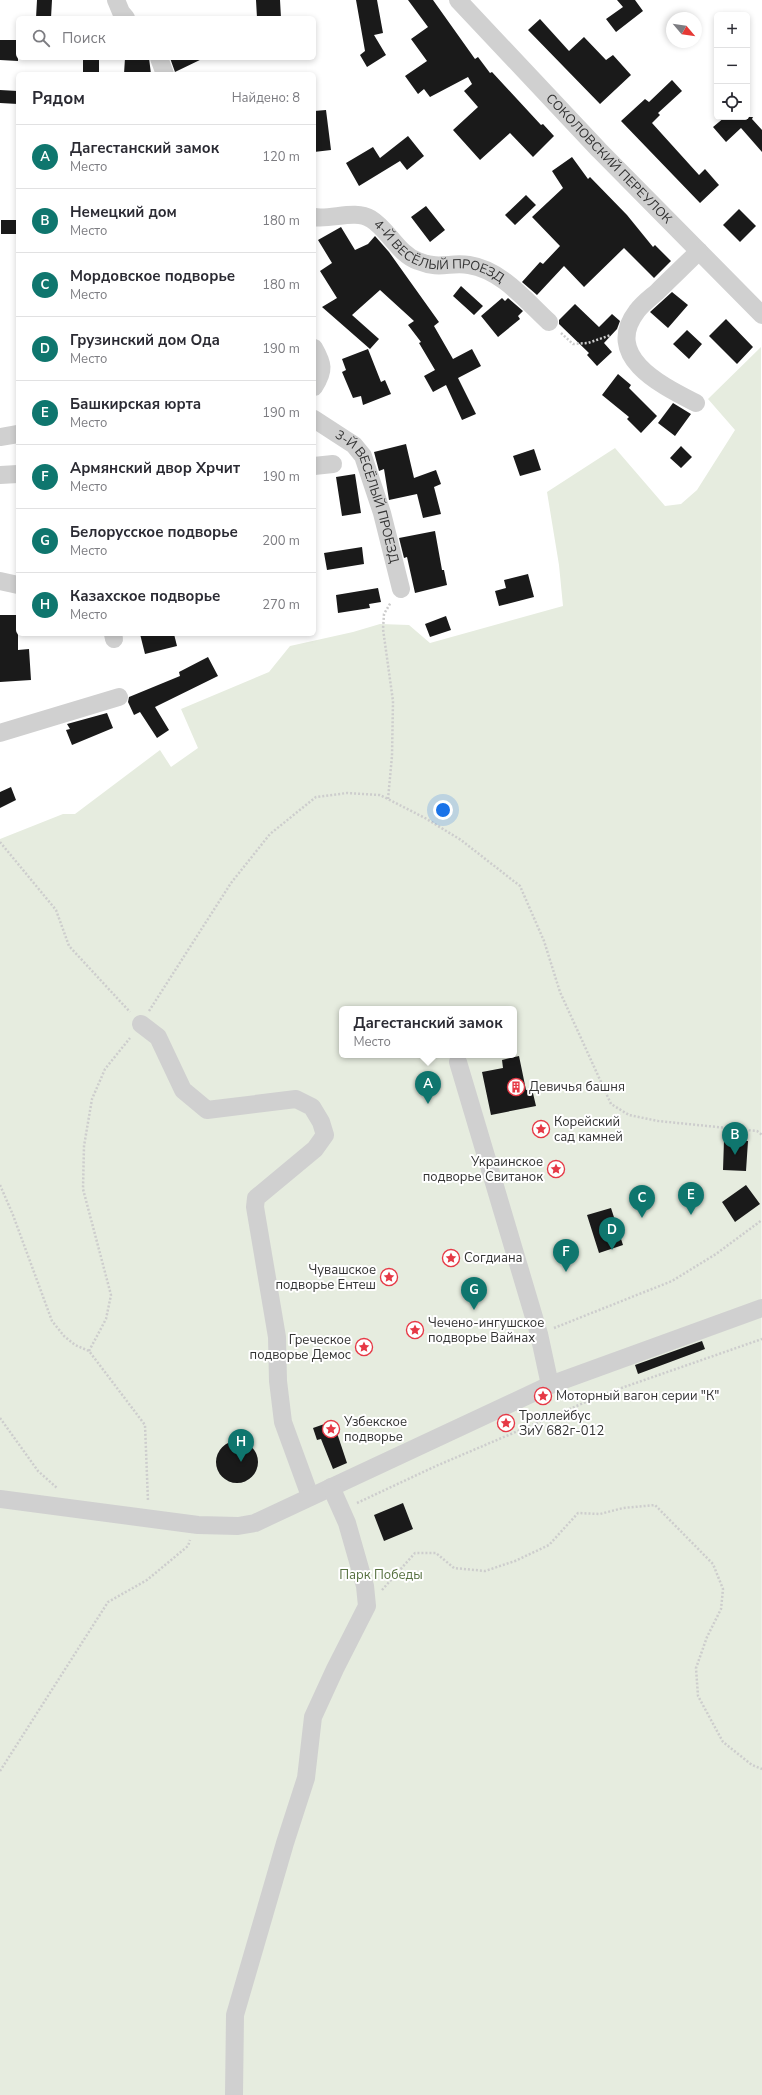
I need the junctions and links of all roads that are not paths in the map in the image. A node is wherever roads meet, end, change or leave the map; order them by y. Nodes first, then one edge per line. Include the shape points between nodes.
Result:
1 (116, 0) edge
2 (458, 0) edge
3 (124, 16) edge
4 (160, 60) edge
5 (164, 72) edge
6 (316, 217) edge
7 (699, 251) junction
8 (762, 316) edge
9 (549, 322) road end
10 (316, 352) edge
11 (316, 382) edge
12 (696, 403) dead end
13 (316, 420) edge
14 (16, 434) edge
15 (0, 437) edge
16 (333, 464) dead end
17 (316, 466) edge
18 (16, 474) edge
19 (0, 475) edge
20 (0, 581) edge
21 (16, 585) edge
22 (401, 589) road end
23 (120, 697) dead end
24 (0, 732) edge
25 (141, 1024) road end
26 (458, 1062) dead end
27 (762, 1308) edge
28 (550, 1385) junction
29 (331, 1487) junction
30 (310, 1496) junction
31 (0, 1499) edge
32 (234, 2095) edge

1 - 3 street
2 - 7 street, СОКОЛОВСКИЙ ПЕРЕУЛОК
4 - 5 street
6 - 9 street, 4-Й ВЕСЁЛЫЙ ПРОЕЗД via 358,215 371,219 398,247 417,261 437,267 468,265 485,268 501,278
7 - 8 street, СОКОЛОВСКИЙ ПЕРЕУЛОК
7 - 12 street via 637,311 628,329 627,345 634,361 645,373 665,388
10 - 11 street via 322,367
13 - 22 street, 3-Й ВЕСЁЛЫЙ ПРОЕЗД via 354,445 363,456 382,513
14 - 15 street
16 - 17 street
18 - 19 street
20 - 21 street
23 - 24 street
25 - 30 street via 158,1037 183,1090 207,1110 296,1099 312,1107 321,1122 325,1135 315,1149 256,1198 277,1337 278,1381 283,1422
26 - 28 street via 539,1334
27 - 28 street
28 - 29 street
29 - 30 street
29 - 32 street via 342,1510 364,1586 367,1606 313,1717 306,1778 284,1843 235,2014
30 - 31 street via 255,1523 238,1526 198,1525

